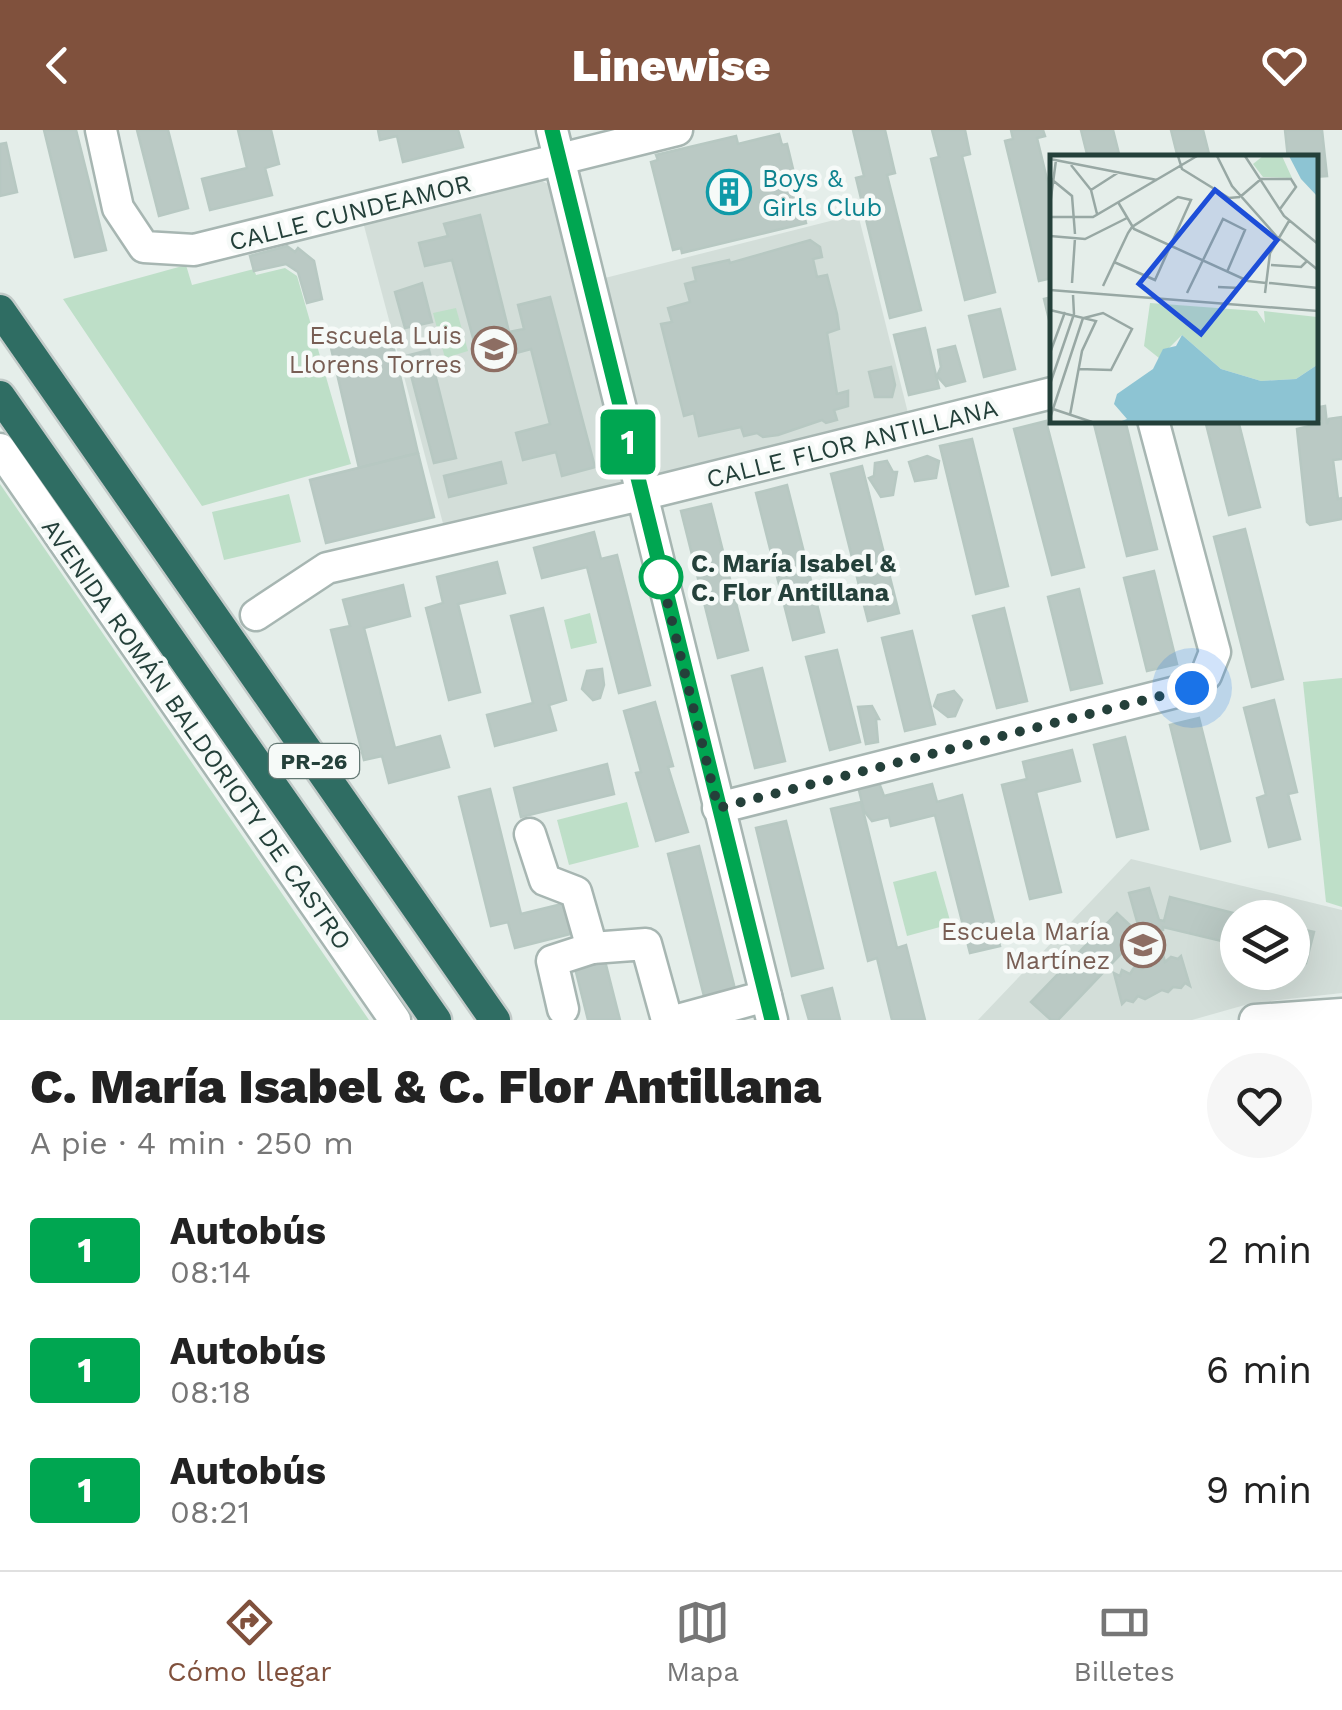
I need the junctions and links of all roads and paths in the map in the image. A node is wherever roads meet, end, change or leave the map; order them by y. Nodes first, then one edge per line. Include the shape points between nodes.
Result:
1 (100, 130) edge
2 (552, 130) edge
3 (677, 130) edge
4 (560, 160) junction
5 (0, 310) edge
6 (1050, 394) edge
7 (0, 396) edge
8 (1154, 422) edge
9 (0, 431) edge
10 (0, 449) edge
11 (641, 495) junction
12 (256, 615) dead end
13 (166, 637) junction
14 (718, 808) junction
15 (530, 834) dead end
16 (592, 948) junction
17 (769, 1008) edge
18 (564, 1009) dead end
19 (1342, 1014) edge
20 (395, 1020) edge
21 (436, 1020) edge
22 (494, 1020) edge
23 (667, 1020) edge
24 (678, 1020) edge
25 (1255, 1020) edge

1 - 4 street, CALLE CUNDEAMOR via 118,208 144,247 194,250
2 - 4 street
3 - 4 street, CALLE CUNDEAMOR
4 - 11 street
5 - 22 highway, PR-26
6 - 11 street, CALLE FLOR ANTILLANA
7 - 13 highway, PR-26
8 - 14 street via 1214,652 1206,675 1192,688
9 - 13 highway
10 - 20 street, AVENIDA ROMÁN BALDORIOTY DE CASTRO
11 - 12 street, CALLE FLOR ANTILLANA via 327,568
11 - 14 street
13 - 21 highway, PR-26
14 - 17 street
15 - 16 street via 545,880 576,892
16 - 18 street via 552,961
16 - 23 street via 646,944
17 - 24 street
19 - 25 street

